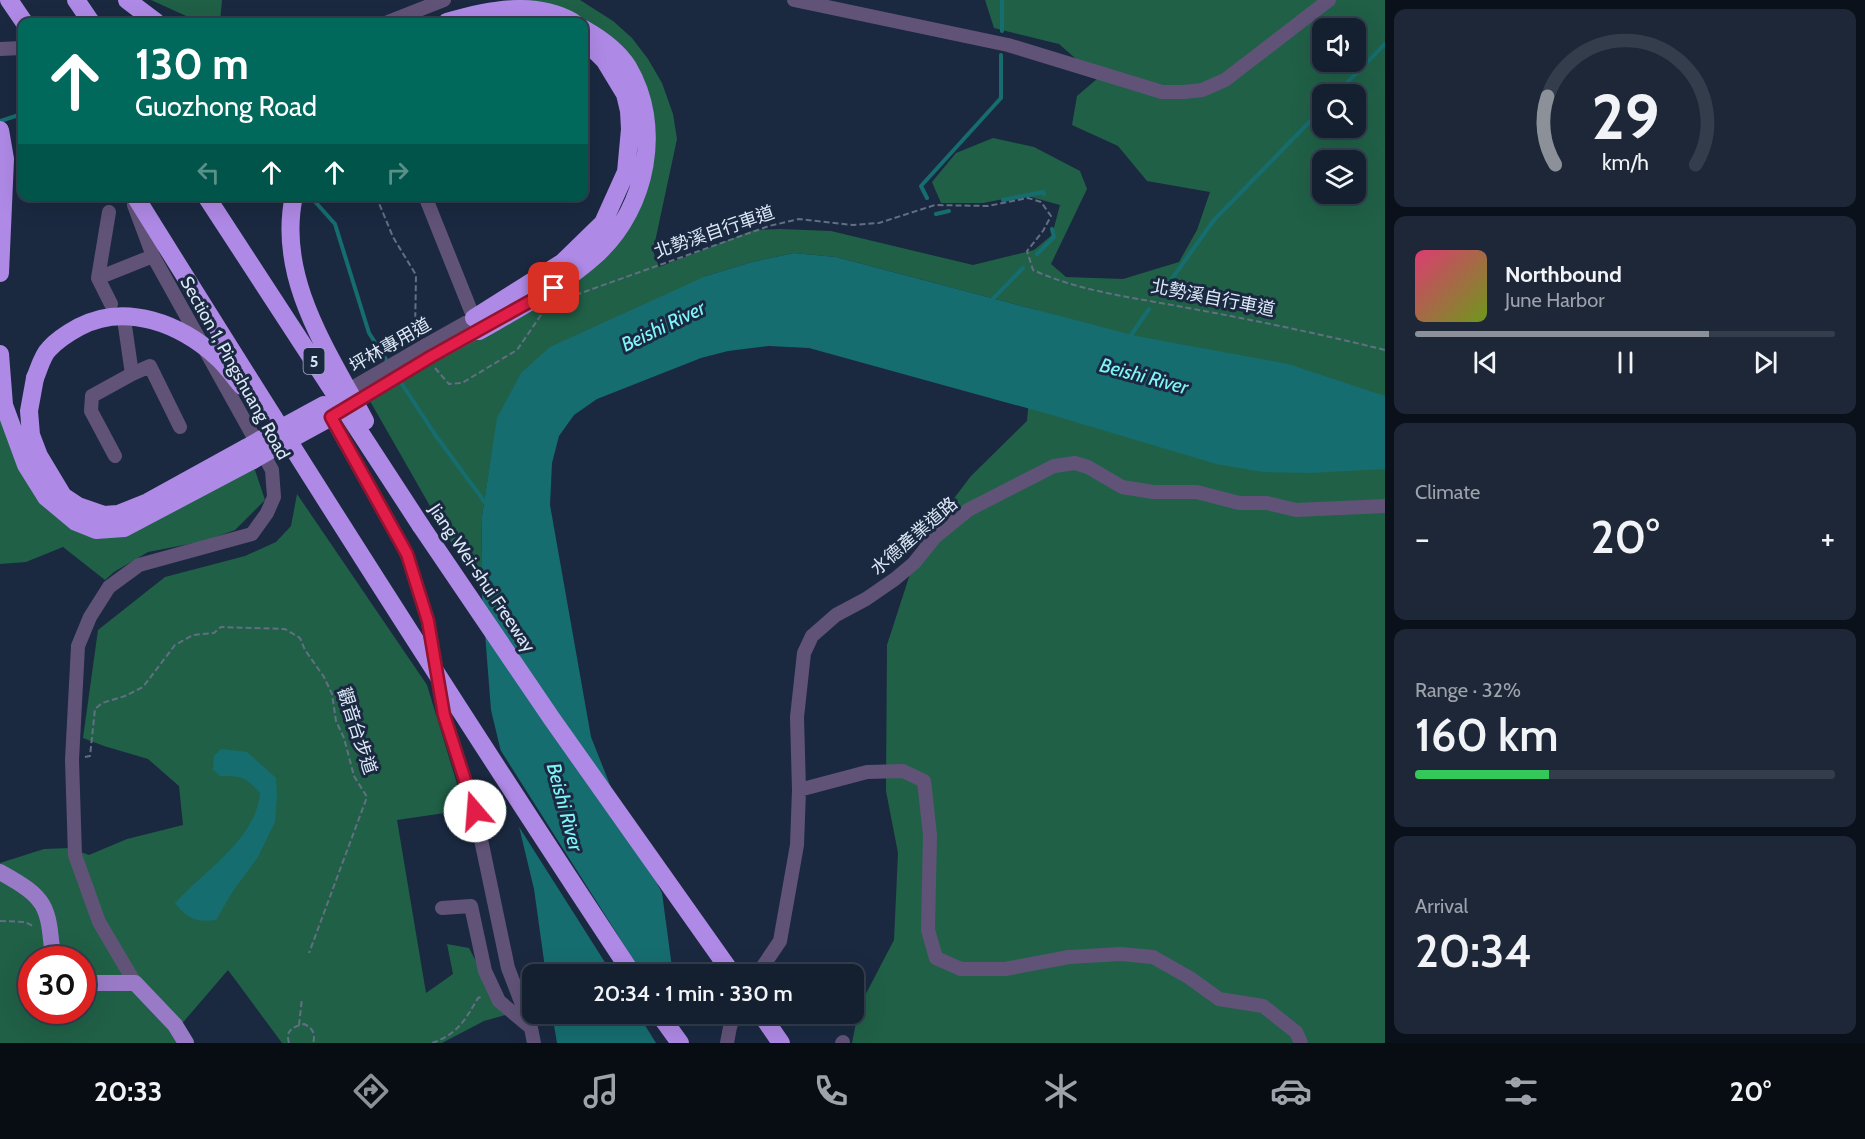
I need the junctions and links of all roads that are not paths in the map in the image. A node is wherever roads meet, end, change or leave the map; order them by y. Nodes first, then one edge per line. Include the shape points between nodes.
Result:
1 (9, 0) edge
2 (76, 0) edge
3 (127, 0) edge
4 (444, 0) edge
5 (794, 0) edge
6 (1329, 0) edge
7 (21, 18) edge
8 (88, 18) edge
9 (151, 18) edge
10 (398, 18) edge
11 (462, 18) edge
12 (567, 18) edge
13 (588, 31) edge
14 (588, 44) edge
15 (18, 48) edge
16 (0, 49) edge
17 (0, 130) edge
18 (133, 201) edge
19 (138, 201) edge
20 (146, 201) edge
21 (209, 201) edge
22 (294, 201) edge
23 (427, 201) edge
24 (109, 212) dead end
25 (153, 256) junction
26 (0, 273) edge
27 (98, 278) junction
28 (111, 304) dead end
29 (477, 324) junction
30 (125, 326) dead end
31 (0, 354) edge
32 (430, 356) junction
33 (132, 374) junction
34 (327, 411) junction
35 (180, 427) dead end
36 (249, 454) junction
37 (115, 456) dead end
38 (308, 475) junction
39 (1385, 506) edge
40 (421, 526) junction
41 (799, 790) junction
42 (0, 872) edge
43 (442, 908) dead end
44 (52, 946) edge
45 (626, 964) edge
46 (725, 964) edge
47 (764, 964) edge
48 (96, 983) edge
49 (135, 983) junction
50 (666, 1024) edge
51 (731, 1024) edge
52 (768, 1024) edge
53 (531, 1028) junction
54 (186, 1043) edge
55 (534, 1043) edge
56 (680, 1043) edge
57 (727, 1043) edge
58 (781, 1043) edge
59 (1301, 1043) edge

1 - 7 highway
2 - 8 highway
3 - 9 highway
4 - 10 street
5 - 6 street via 976,37 1162,92 1184,92 1202,90 1225,80
11 - 12 highway via 530,8
13 - 29 highway via 627,66 644,106 647,142 641,181 623,223 599,252 554,288
14 - 29 highway via 605,62 625,94 630,129 626,172 603,223 563,262
15 - 16 street
17 - 26 highway via 5,159
18 - 25 street, Section 1, Pingshuang Road
19 - 38 highway, bridge
20 - 25 street, Section 1, Pingshuang Road via 155,235
21 - 40 highway, Jiang Wei-shui Freeway / 5, bridge
22 - 40 highway, bridge via 291,241 302,296
23 - 29 street
24 - 27 street
25 - 27 street
25 - 49 street, Section 1, Pingshuang Road via 272,470 274,497 252,534 139,566 110,587 90,617 78,646 72,760 75,855 99,922
27 - 28 street
29 - 32 street, 坪林專用道
30 - 33 street
31 - 36 highway via 4,405 26,465 46,496 76,522 96,530 123,528
32 - 34 street, 坪林專用道, bridge via 365,397
32 - 34 street, 坪林專用道, bridge via 357,385
33 - 35 street via 150,366
33 - 37 street via 92,396 91,411
34 - 36 highway, bridge
34 - 53 street, bridge via 407,554 428,621 444,715 475,811 508,968
36 - 38 highway, bridge via 118,514 104,515 78,506 63,496 31,435 29,411 35,378 48,350 94,319 128,315 159,321 218,358
38 - 45 highway, bridge
39 - 41 street, 水德產業道路 via 1296,510 1268,503 1239,503 1197,492 1122,487 1088,467 1054,466 968,510 935,537 895,579 836,615 812,636 804,653 797,717
40 - 46 highway, Jiang Wei-shui Freeway / 5
41 - 47 street, 水德產業道路 via 797,845 780,941
41 - 59 street via 867,772 903,771 924,781 930,836 928,930 936,958 961,969 1005,969 1069,957 1153,957 1219,999 1263,1006 1296,1032
42 - 44 main road via 37,896 50,921
43 - 53 street via 471,906 485,971 499,1001
48 - 49 main road
49 - 54 main road via 169,1018
50 - 56 highway
51 - 57 street
52 - 58 highway
53 - 55 street

